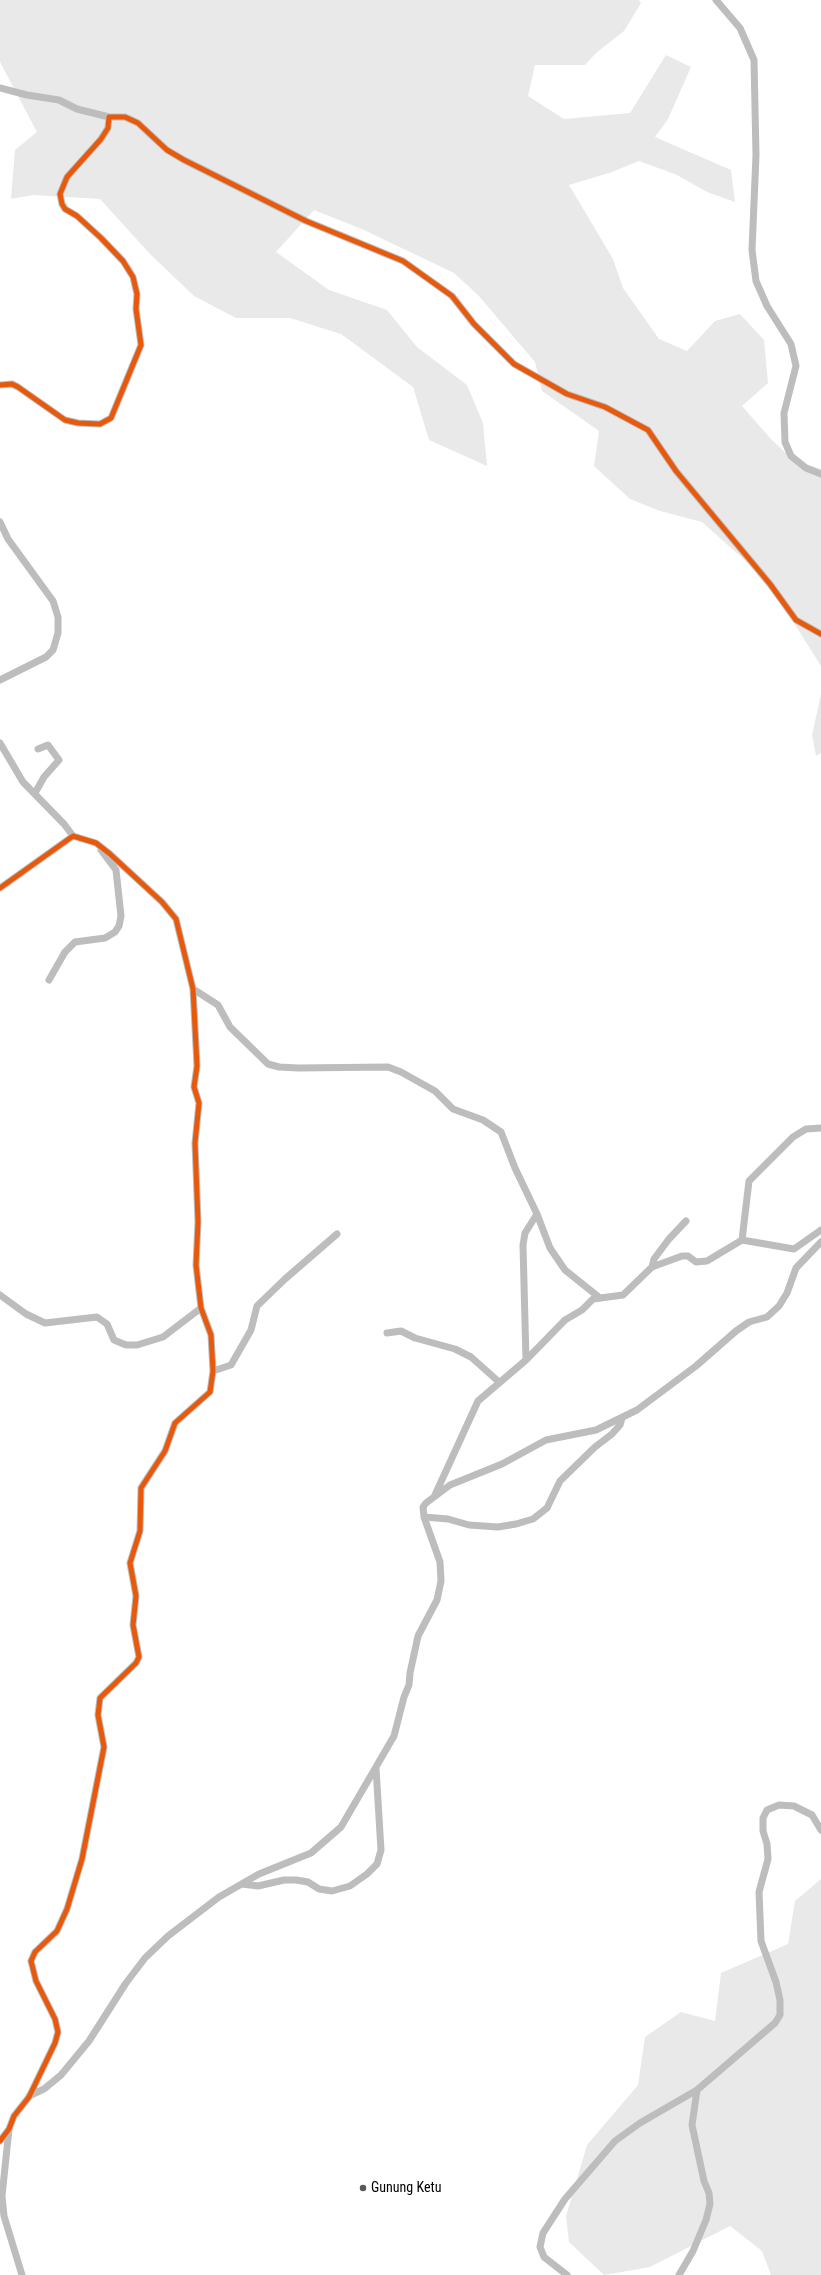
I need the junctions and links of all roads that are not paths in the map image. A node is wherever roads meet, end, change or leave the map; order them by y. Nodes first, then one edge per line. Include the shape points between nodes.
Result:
1 (716, 0) edge
2 (0, 88) edge
3 (109, 117) junction
4 (0, 385) edge
5 (821, 474) edge
6 (0, 522) edge
7 (821, 634) edge
8 (0, 680) edge
9 (0, 743) edge
10 (38, 749) dead end
11 (36, 793) junction
12 (73, 836) junction
13 (96, 844) junction
14 (0, 888) edge
15 (49, 980) dead end
16 (193, 989) junction
17 (821, 1128) edge
18 (537, 1214) junction
19 (686, 1221) dead end
20 (821, 1230) edge
21 (337, 1234) dead end
22 (742, 1240) junction
23 (821, 1242) edge
24 (652, 1267) junction
25 (0, 1295) edge
26 (600, 1298) junction
27 (201, 1308) junction
28 (387, 1333) dead end
29 (526, 1360) junction
30 (213, 1370) junction
31 (499, 1382) junction
32 (622, 1418) junction
33 (435, 1495) junction
34 (424, 1517) junction
35 (376, 1768) junction
36 (821, 1830) edge
37 (242, 1884) junction
38 (697, 2090) junction
39 (29, 2097) junction
40 (9, 2129) junction
41 (0, 2141) edge
42 (22, 2275) edge
43 (567, 2275) edge
44 (679, 2275) edge

1 - 5 street via 740,28 754,60 756,155 752,250 756,281 767,306 791,344 796,366 784,413 785,442 791,456 806,468
2 - 3 street via 59,100 77,109
3 - 4 street via 108,128 101,139 67,177 60,194 65,209 77,216 101,238 123,261 133,277 141,345 114,412 108,422 100,424 65,420 18,387 12,384
3 - 7 street via 125,117 138,123 166,150 306,221 403,260 452,296 474,324 514,364 567,394 605,407 648,430 676,471 770,584 796,620
6 - 8 street via 8,539 53,601 58,617 58,633 53,650 46,657
9 - 11 street via 23,782
10 - 11 street via 48,745 59,762 44,777
11 - 12 street
12 - 13 street
12 - 14 street
13 - 15 street via 116,870 119,926 105,938 75,942 65,952
13 - 16 street via 123,864 171,912 179,927
16 - 18 street via 213,1001 230,1027 273,1066 388,1068 401,1072 435,1091 453,1109 491,1124 504,1137 515,1168
16 - 27 street via 197,1066 194,1087 199,1103 195,1143 198,1222 196,1265
17 - 22 street via 806,1129 794,1137 749,1181
18 - 26 street via 550,1248 565,1270
18 - 29 street via 525,1234 523,1245
19 - 24 street via 654,1259
20 - 22 street via 794,1249
21 - 30 street via 284,1279 257,1306 251,1330 231,1365
22 - 24 street via 707,1260 696,1262 688,1256 682,1256
23 - 32 street via 796,1268 779,1306 767,1316 749,1322 736,1331 696,1366
24 - 26 street via 623,1295
25 - 27 street via 26,1314 45,1323 97,1317 107,1324 114,1340 126,1345 163,1337
26 - 29 street via 593,1299 558,1325
27 - 30 street via 211,1335
28 - 31 street via 401,1331 415,1338 455,1349 471,1357
29 - 31 street
30 - 39 street via 210,1392 174,1423 165,1451 141,1488 140,1531 130,1563 136,1596 133,1625 139,1657 100,1698 98,1715 104,1748 82,1859 67,1909 56,1931 35,1952 30,1962 36,1981 55,2019 58,2032
31 - 33 street via 478,1401
32 - 33 street via 596,1430 546,1440 502,1464 450,1485
32 - 34 street via 620,1425 612,1434 560,1481 547,1508 533,1519 498,1527
33 - 34 street via 423,1507
34 - 35 street via 440,1562 441,1581 437,1600 418,1636 409,1685 394,1736
35 - 37 street via 341,1827 311,1853 259,1874
35 - 37 street via 381,1850 377,1864 367,1874 350,1886 332,1891 296,1880 258,1886
36 - 38 street via 812,1815 794,1806 779,1805 767,1810 763,1818 768,1860 759,1892 761,1941 777,1987 780,2015 776,2023
37 - 39 street via 219,1897 184,1923 145,1958 89,2041 61,2075
38 - 43 street via 640,2123 615,2141 565,2199 543,2233 540,2247 544,2257
38 - 44 street via 692,2125 710,2204 693,2251
39 - 40 street via 14,2116
40 - 41 street
40 - 42 street via 4,2216

